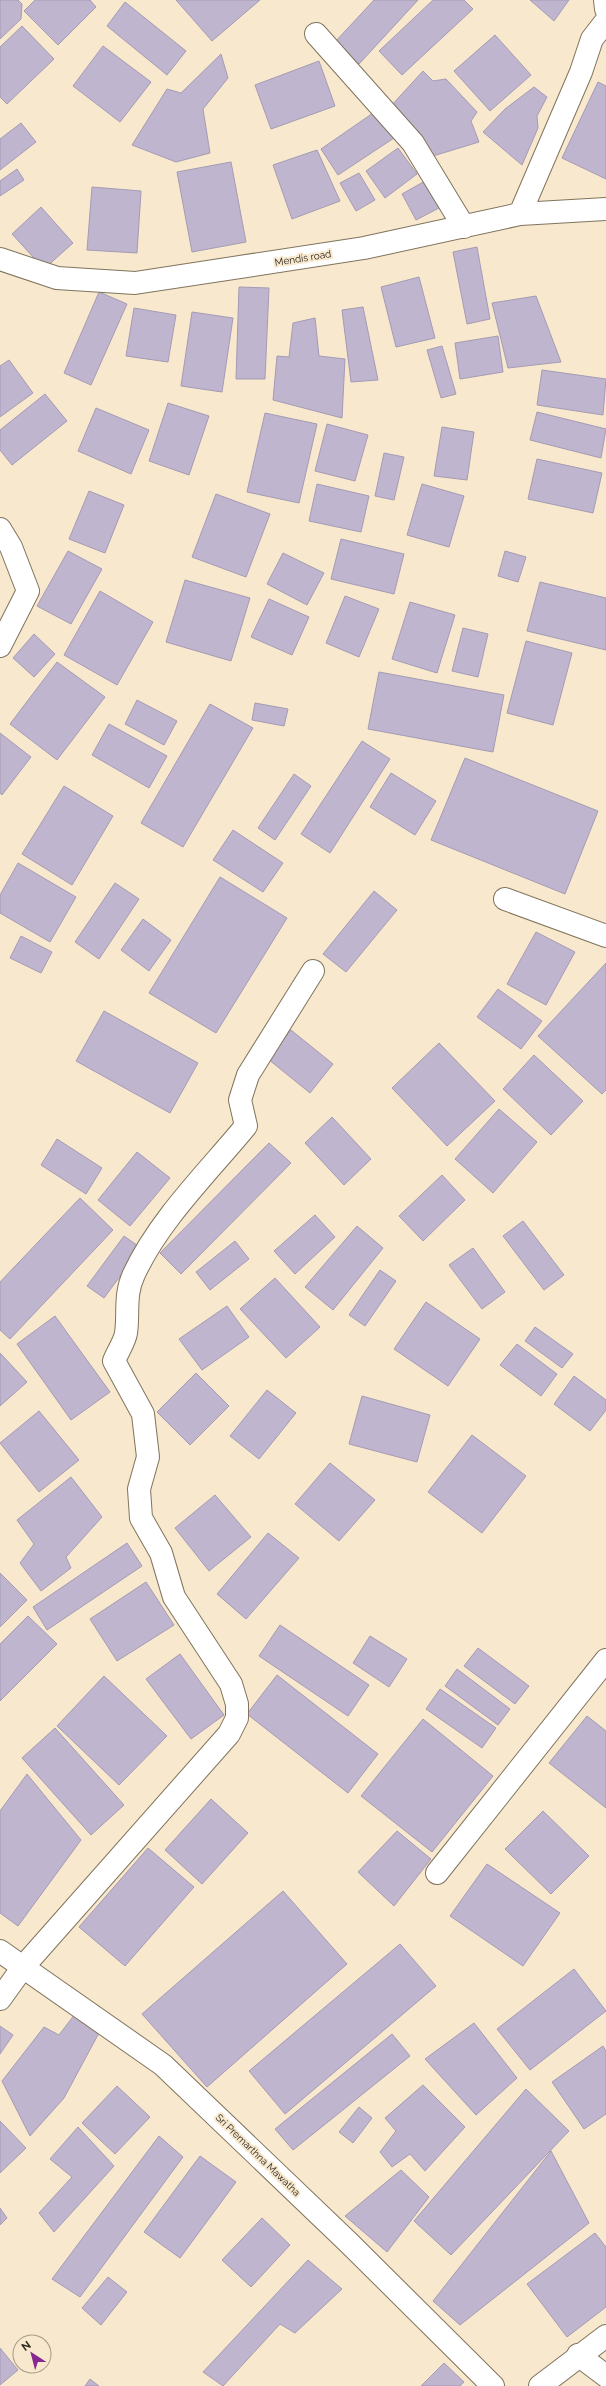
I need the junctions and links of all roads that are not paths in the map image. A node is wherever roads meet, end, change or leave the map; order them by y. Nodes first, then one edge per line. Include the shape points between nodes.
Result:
1 (605, 0) edge
2 (606, 9) edge
3 (606, 21) edge
4 (316, 34) dead end
5 (520, 214) junction
6 (605, 214) edge
7 (464, 227) junction
8 (0, 259) edge
9 (0, 529) edge
10 (0, 646) edge
11 (505, 899) dead end
12 (606, 936) edge
13 (313, 971) dead end
14 (606, 1660) edge
15 (436, 1873) dead end
16 (0, 1951) edge
17 (23, 1967) junction
18 (0, 1999) edge
19 (606, 2336) edge
20 (578, 2355) junction
21 (606, 2376) edge
22 (493, 2386) edge
23 (540, 2386) edge

1 - 2 street
3 - 5 street via 592,39 581,72
4 - 7 street via 412,143
5 - 6 street, Mendis road
5 - 7 street, Mendis road
7 - 8 street, Mendis road via 364,248 135,283 57,278
9 - 10 street via 11,547 28,591
11 - 12 street
13 - 17 street via 248,1075 240,1100 246,1126 168,1220 133,1275 126,1305 126,1335 114,1361 143,1414 148,1457 139,1489 141,1518 161,1553 174,1597 232,1684 237,1704 237,1718 229,1734
14 - 15 street
16 - 17 street, Sri Premarthna Mawatha
17 - 18 street
17 - 22 street, Sri Premarthna Mawatha via 164,2065
19 - 20 street
20 - 21 street
20 - 23 street

